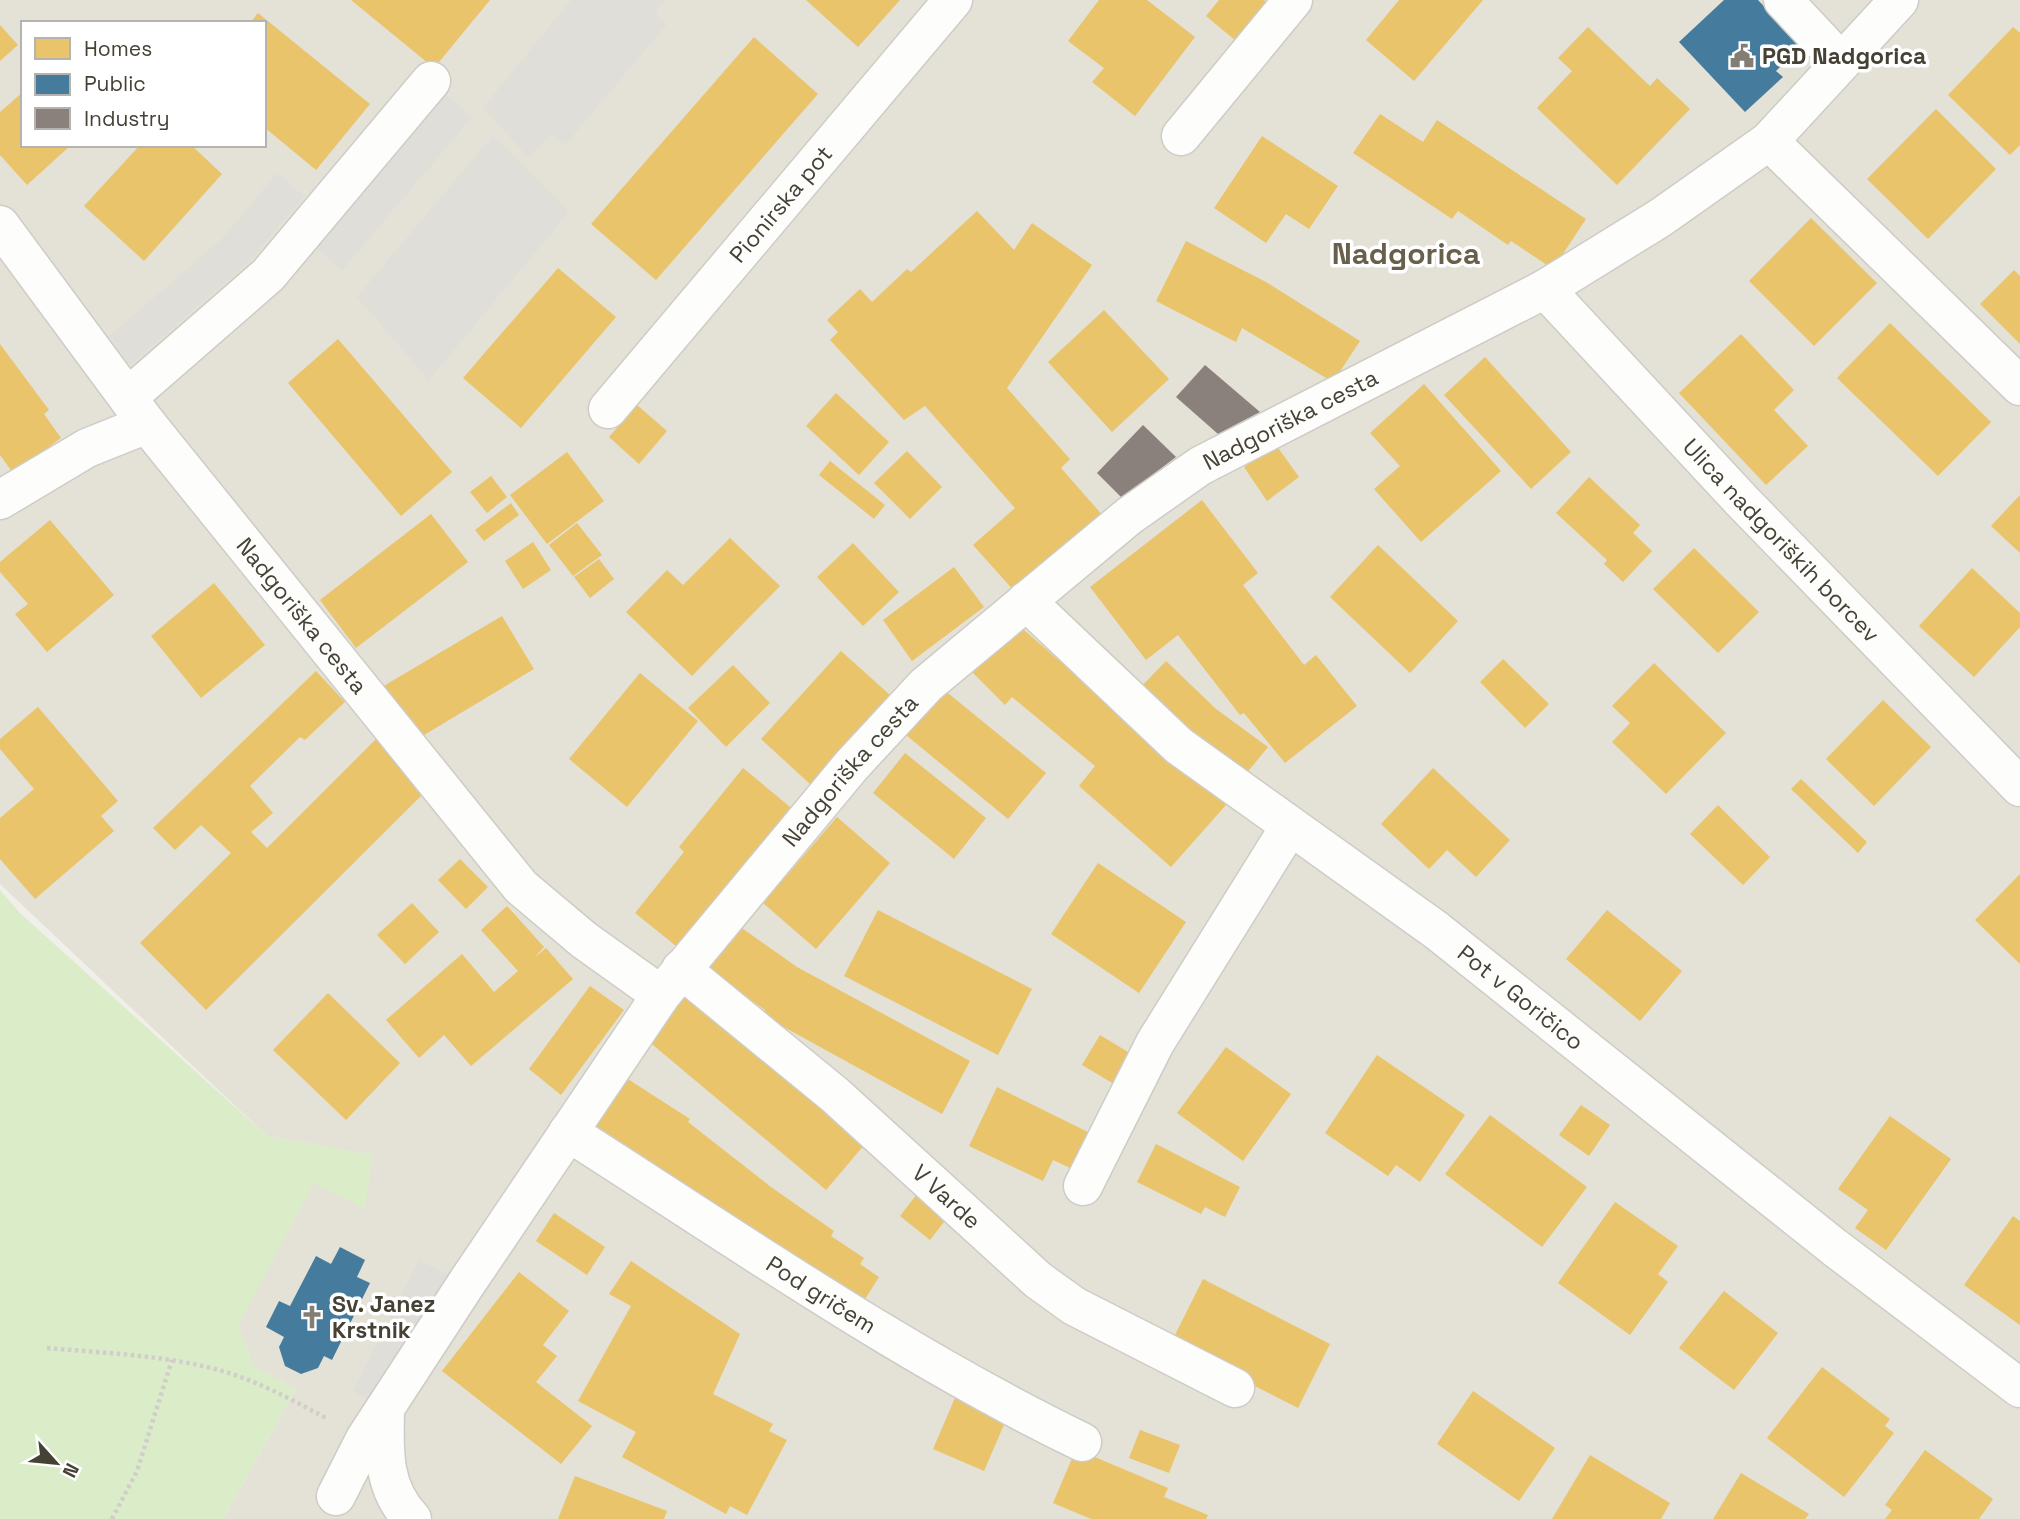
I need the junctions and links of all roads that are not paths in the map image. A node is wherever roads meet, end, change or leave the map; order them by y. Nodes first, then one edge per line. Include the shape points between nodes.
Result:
1 (953, 0) edge
2 (1293, 0) edge
3 (1783, 0) edge
4 (1899, 0) edge
5 (1841, 62) junction
6 (431, 81) dead end
7 (1181, 136) dead end
8 (1769, 141) junction
9 (0, 225) edge
10 (1545, 289) junction
11 (2020, 386) edge
12 (608, 409) dead end
13 (138, 410) junction
14 (0, 500) edge
15 (1026, 601) junction
16 (2020, 787) edge
17 (1290, 826) junction
18 (671, 982) junction
19 (568, 1132) junction
20 (1083, 1186) dead end
21 (1236, 1388) dead end
22 (2020, 1388) edge
23 (375, 1425) junction
24 (1082, 1442) dead end
25 (335, 1496) dead end
26 (403, 1514) edge

1 - 12 street, Pionirska pot
2 - 7 street
3 - 5 street
4 - 5 street, Nadgoriška cesta
5 - 8 street, Nadgoriška cesta
6 - 13 street via 268,275
8 - 10 street, Nadgoriška cesta via 1660,218
8 - 11 street
9 - 13 street, Nadgoriška cesta
10 - 15 street, Nadgoriška cesta via 1200,466 1129,516
10 - 16 street, Ulica nadgoriških borcev via 1741,500
13 - 14 street via 87,448
13 - 18 street, Nadgoriška cesta via 521,887 584,940
15 - 17 street, Pot v Goričico via 1179,746
15 - 18 street, Nadgoriška cesta via 926,685 851,766
17 - 20 street via 1155,1043
17 - 22 street, Pot v Goričico via 1436,930 1834,1247
18 - 19 street
18 - 21 street, V Varde via 835,1095 1038,1280 1074,1306
19 - 23 street
19 - 24 street, Pod gričem via 870,1324 1013,1408
23 - 25 street
23 - 26 street

